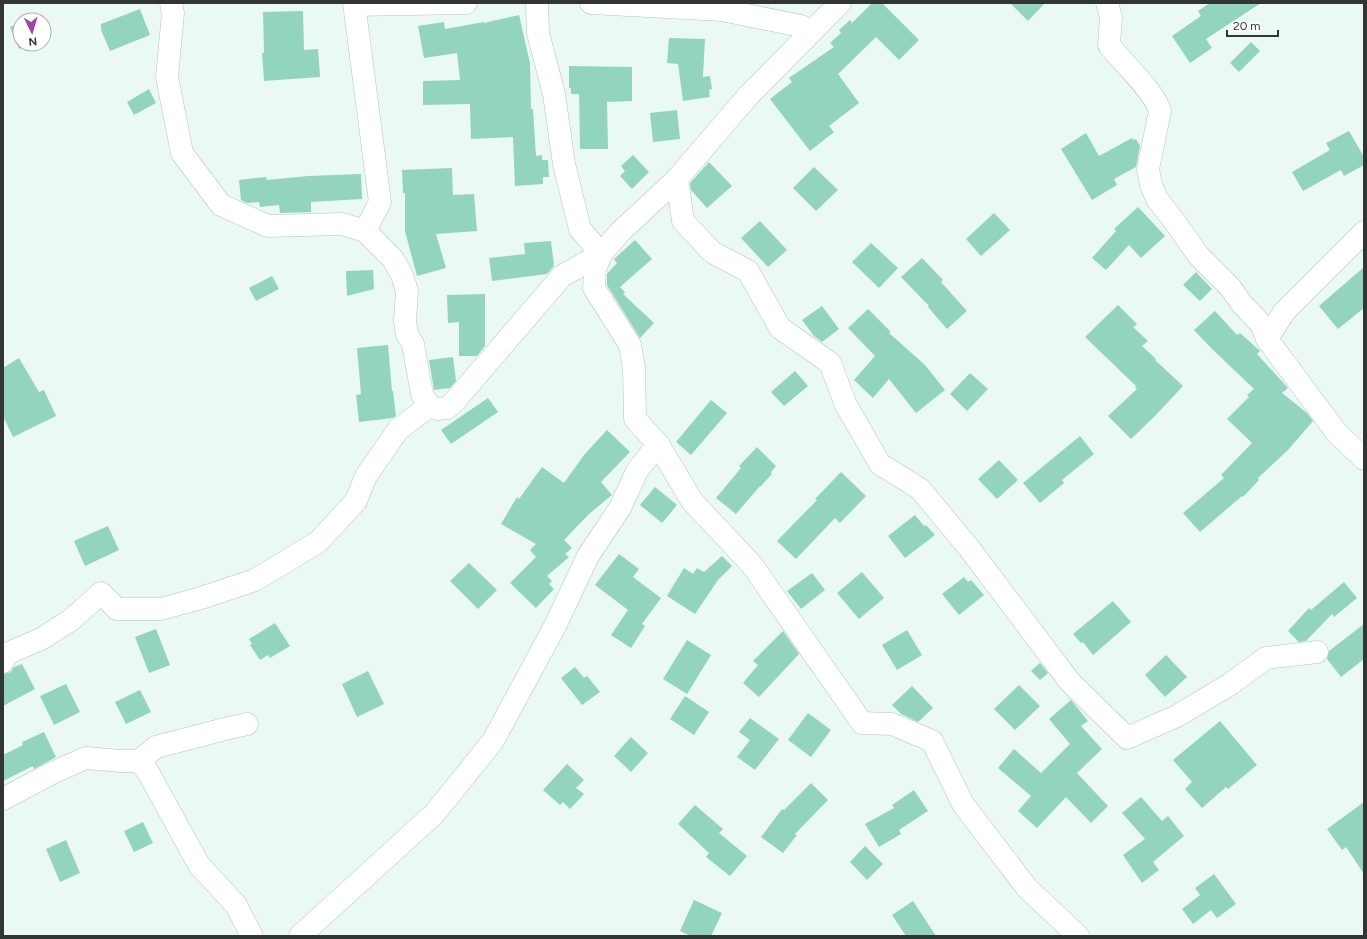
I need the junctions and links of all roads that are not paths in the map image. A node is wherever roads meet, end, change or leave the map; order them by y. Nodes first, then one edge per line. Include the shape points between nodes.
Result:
1 (172, 3) edge
2 (466, 3) edge
3 (536, 3) edge
4 (591, 3) edge
5 (840, 3) edge
6 (1107, 3) edge
7 (355, 4) edge
8 (805, 39) junction
9 (677, 179) junction
10 (365, 231) junction
11 (1364, 232) edge
12 (601, 254) junction
13 (1267, 339) junction
14 (429, 406) junction
15 (658, 444) junction
16 (1364, 459) edge
17 (1317, 652) dead end
18 (3, 662) edge
19 (247, 724) dead end
20 (139, 761) junction
21 (3, 799) edge
22 (252, 936) edge
23 (300, 936) edge
24 (1078, 936) edge

1 - 10 street via 167,77 182,153 221,205 268,226 342,224
2 - 7 street
3 - 12 street via 538,33 554,94 564,164 580,229
4 - 8 street via 722,10 801,26
5 - 8 street
6 - 13 street via 1111,17 1108,45 1158,103 1160,111 1148,169 1157,199 1198,255 1262,324
7 - 10 street via 380,202
8 - 9 street via 748,96
9 - 12 street via 620,232
9 - 17 street via 683,221 712,252 748,271 780,328 830,363 846,405 880,464 920,489 969,548 1070,682 1127,738 1177,716 1230,685 1266,658
10 - 14 street via 393,259 402,275 407,291 407,334 413,344 422,394
11 - 13 street via 1284,312
12 - 14 street via 562,276 453,403 446,408
12 - 15 street via 595,270 594,288 630,345 634,368 635,419
13 - 16 street via 1337,433
14 - 18 street via 398,430 366,476 356,501 318,542 255,580 161,609 117,609 101,593 71,620 41,639 6,654
15 - 23 street via 638,471 620,508 588,556 555,626 493,741 434,814
15 - 24 street via 692,501 752,565 862,723 892,724 932,741 967,810 1026,888
19 - 20 street via 156,747
20 - 21 street via 86,758
20 - 22 street via 148,772 200,865 236,905

